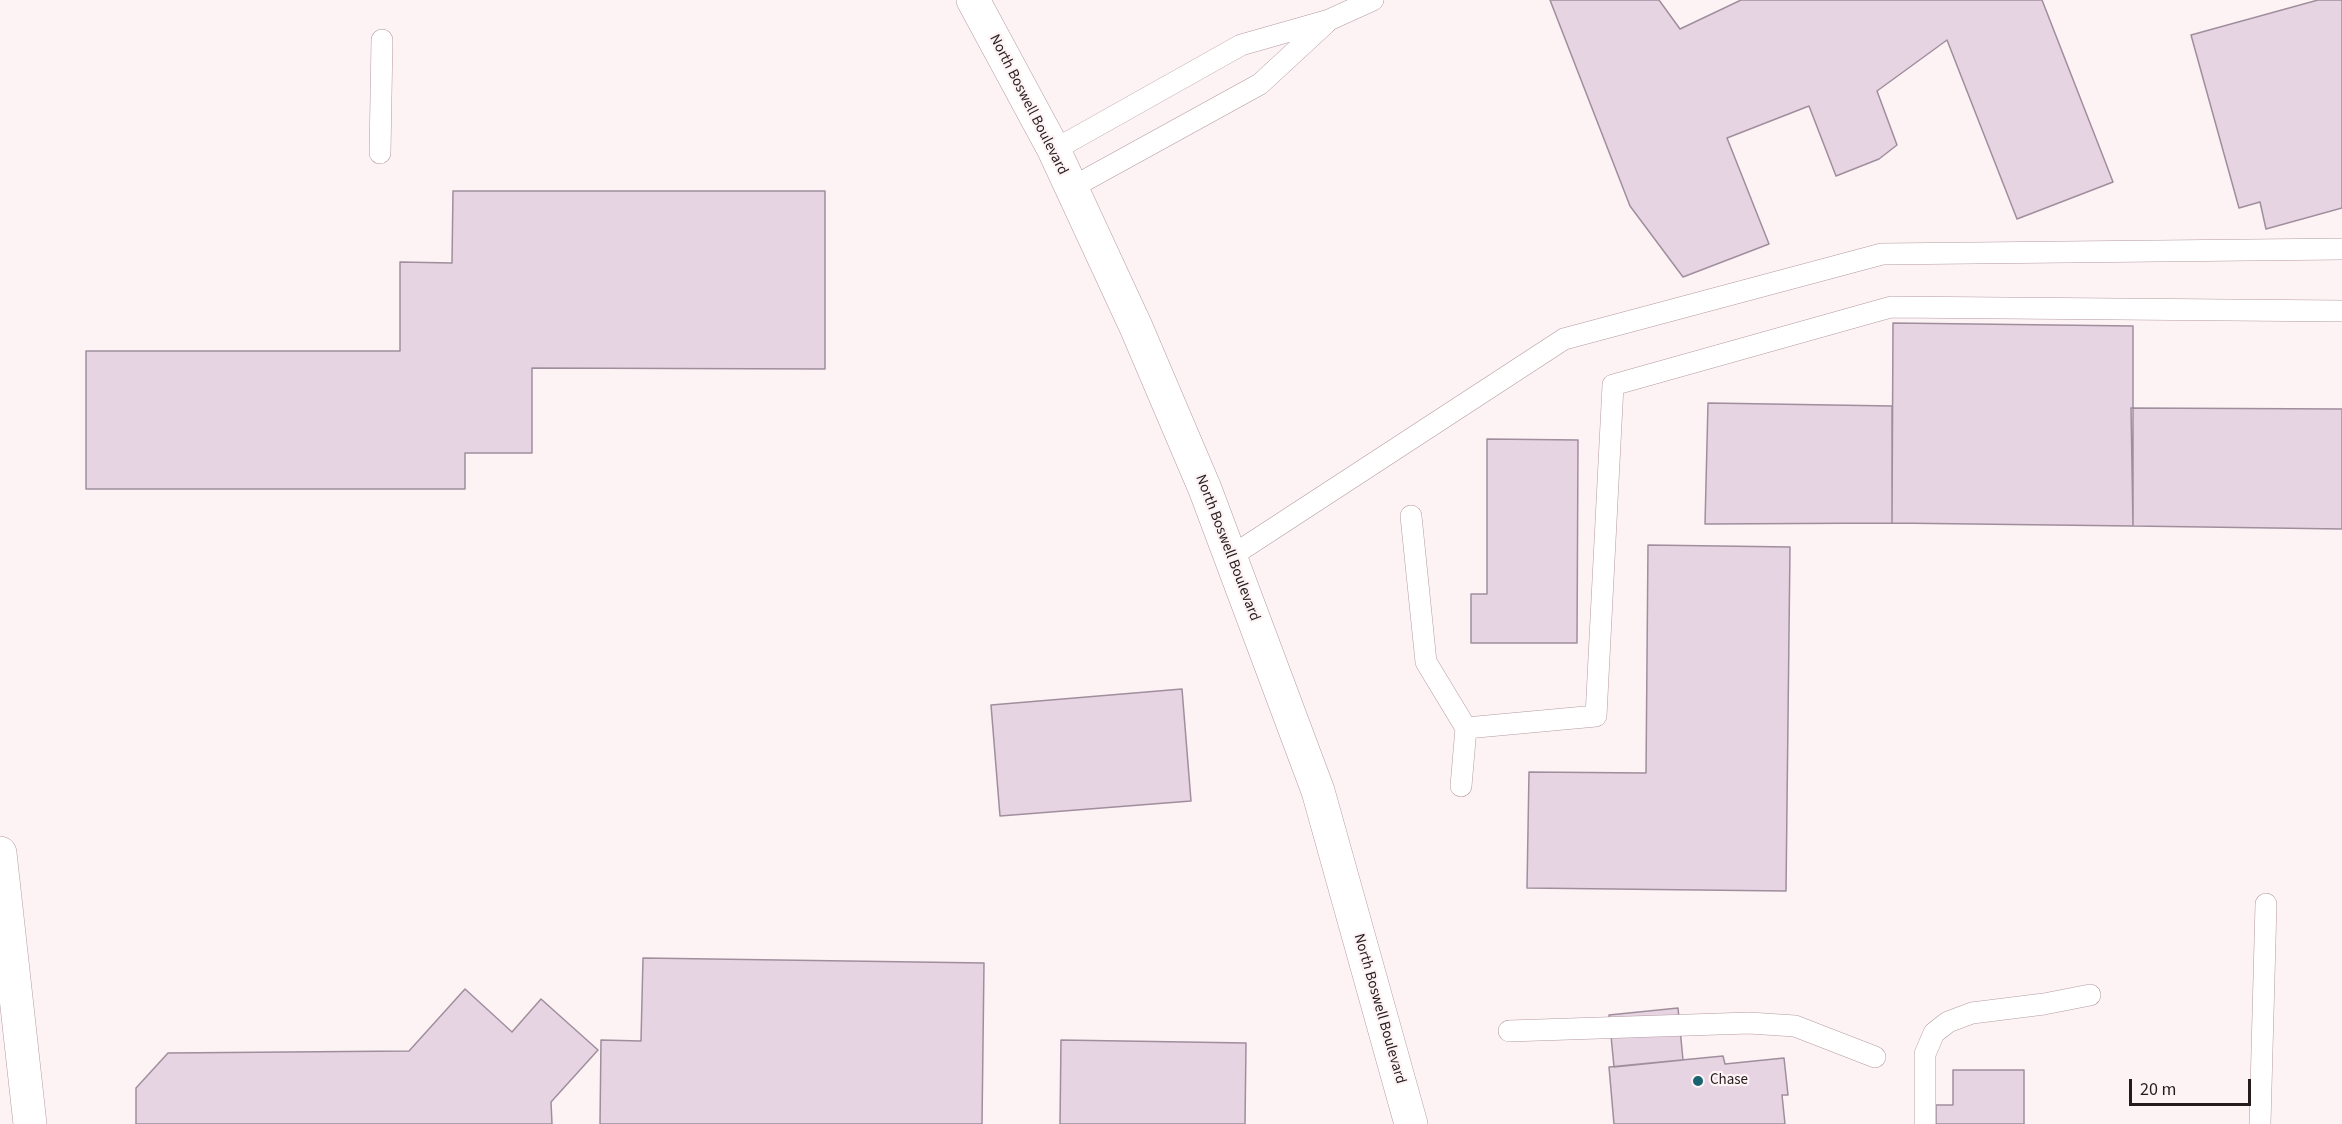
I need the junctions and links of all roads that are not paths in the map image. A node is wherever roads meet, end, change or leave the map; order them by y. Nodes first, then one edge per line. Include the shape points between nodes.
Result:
1 (973, 0) edge
2 (1373, 0) edge
3 (1329, 20) junction
4 (382, 40) dead end
5 (1054, 150) junction
6 (380, 153) dead end
7 (1071, 188) junction
8 (2342, 249) edge
9 (2342, 311) edge
10 (1411, 516) dead end
11 (1230, 558) junction
12 (1466, 728) junction
13 (1461, 786) dead end
14 (0, 853) edge
15 (2266, 904) dead end
16 (2090, 994) dead end
17 (1509, 1031) dead end
18 (11, 1057) edge
19 (1875, 1057) dead end
20 (30, 1124) edge
21 (1411, 1124) edge
22 (1925, 1124) edge
23 (2260, 1124) edge

1 - 5 street, North Boswell Boulevard
2 - 3 lane
3 - 5 lane via 1241,45
3 - 7 lane via 1260,84
4 - 6 lane
5 - 7 street, North Boswell Boulevard
7 - 11 street, North Boswell Boulevard via 1145,348
8 - 11 lane via 1882,254 1564,339
9 - 12 lane via 1891,307 1613,385 1596,716
10 - 12 lane via 1426,662
11 - 21 street, North Boswell Boulevard via 1318,790
12 - 13 lane
14 - 18 street
15 - 23 lane
16 - 22 lane via 1971,1013 1948,1022 1934,1033 1925,1054
17 - 19 lane via 1749,1023 1795,1026
18 - 20 street

